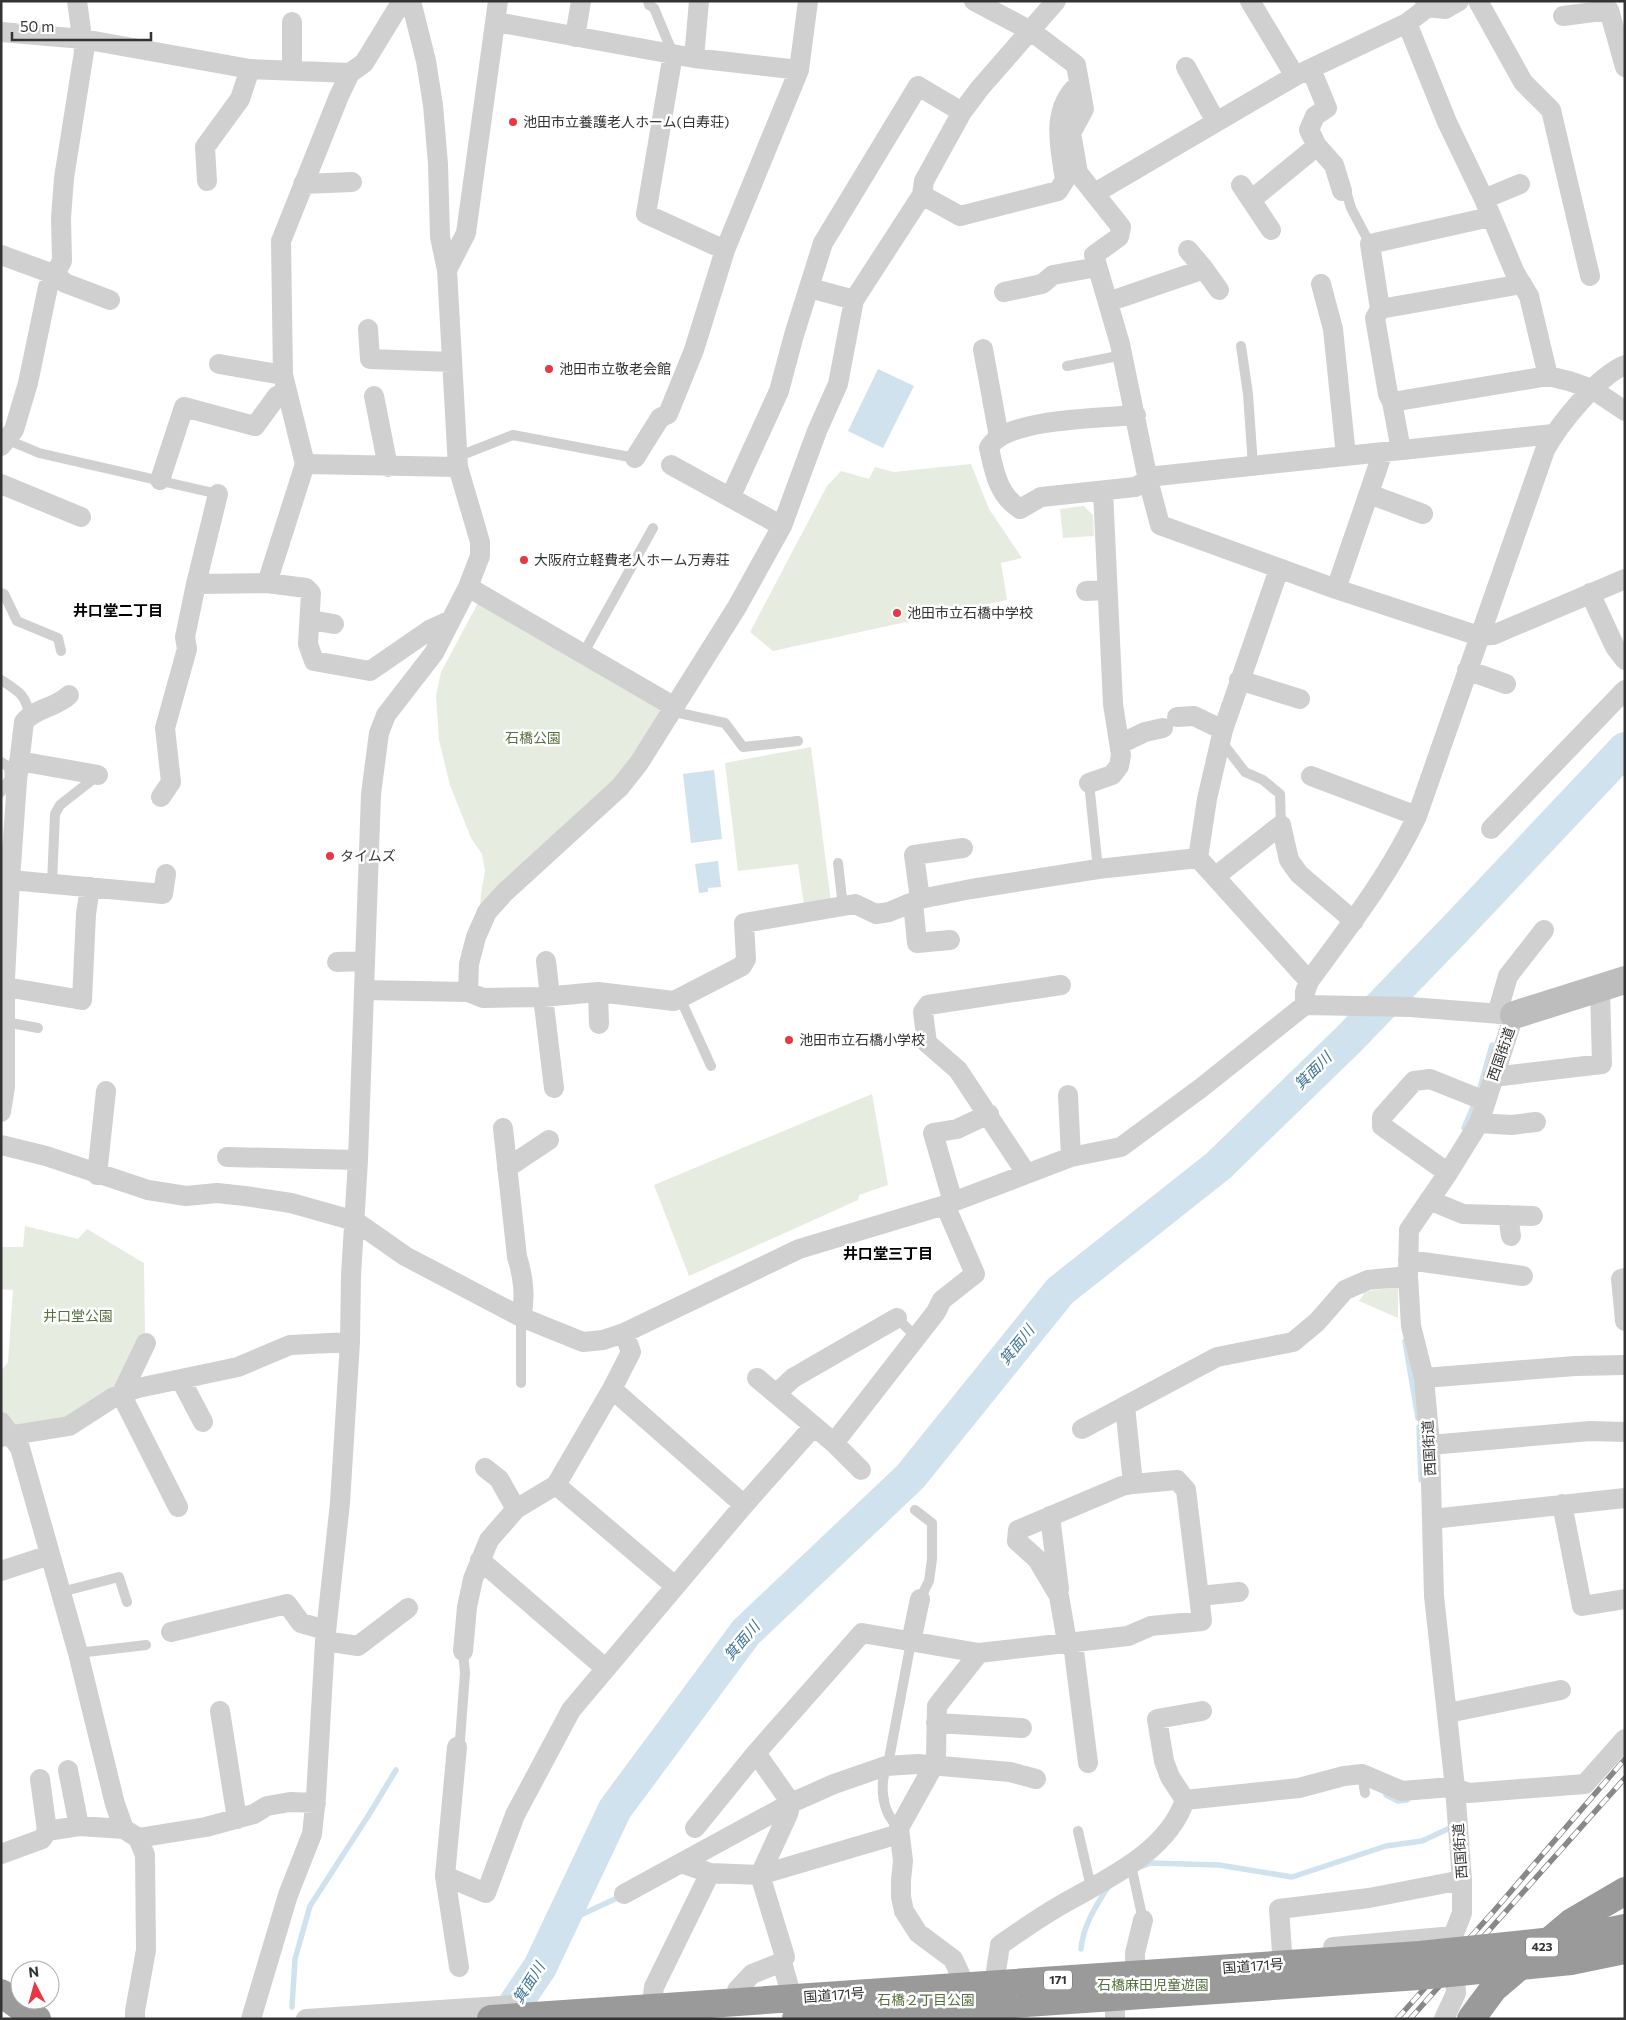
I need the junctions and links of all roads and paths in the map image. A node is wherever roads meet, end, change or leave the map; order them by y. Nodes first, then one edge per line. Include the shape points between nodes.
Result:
1 (77, 1) edge
2 (402, 1) edge
3 (411, 1) edge
4 (498, 1) edge
5 (581, 1) edge
6 (648, 1) edge
7 (699, 1) edge
8 (808, 1) edge
9 (974, 1) edge
10 (1056, 1) edge
11 (1250, 1) edge
12 (1459, 1) edge
13 (1478, 1) edge
14 (1427, 4) edge
15 (1577, 19) dead end
16 (292, 22) dead end
17 (496, 22) junction
18 (1407, 22) junction
19 (1031, 31) junction
20 (1, 32) edge
21 (574, 37) junction
22 (83, 39) junction
23 (672, 54) junction
24 (1623, 57) edge
25 (694, 58) junction
26 (1186, 67) dead end
27 (250, 69) junction
28 (292, 70) junction
29 (800, 70) junction
30 (350, 73) junction
31 (1303, 73) junction
32 (1079, 84) junction
33 (962, 112) junction
34 (1216, 122) junction
35 (1317, 146) junction
36 (207, 181) dead end
37 (352, 182) dead end
38 (303, 184) junction
39 (1520, 184) dead end
40 (1342, 191) joint
41 (1095, 193) junction
42 (922, 196) junction
43 (1487, 208) junction
44 (1271, 230) dead end
45 (1370, 244) junction
46 (725, 250) junction
47 (1188, 250) dead end
48 (1, 255) edge
49 (1097, 267) junction
50 (1204, 269) junction
51 (447, 270) junction
52 (56, 275) junction
53 (1590, 276) dead end
54 (1321, 284) dead end
55 (1522, 284) junction
56 (810, 288) junction
57 (1220, 290) dead end
58 (1004, 292) dead end
59 (110, 300) dead end
60 (854, 300) junction
61 (1108, 302) junction
62 (1380, 309) junction
63 (368, 329) dead end
64 (1241, 346) dead end
65 (1123, 355) junction
66 (452, 362) junction
67 (981, 362) dead end
68 (219, 364) dead end
69 (1625, 364) edge
70 (1067, 366) dead end
71 (1548, 376) junction
72 (285, 383) junction
73 (1592, 389) junction
74 (374, 396) dead end
75 (1392, 402) junction
76 (1625, 411) edge
77 (1136, 415) junction
78 (1553, 434) junction
79 (999, 437) junction
80 (3, 441) edge
81 (1392, 451) junction
82 (1346, 456) junction
83 (635, 458) joint
84 (462, 460) junction
85 (305, 464) junction
86 (671, 465) dead end
87 (1253, 466) junction
88 (388, 467) junction
89 (160, 480) junction
90 (1148, 480) junction
91 (1, 484) edge
92 (1103, 490) junction
93 (218, 494) joint
94 (1369, 494) junction
95 (731, 496) junction
96 (1423, 514) dead end
97 (81, 516) dead end
98 (782, 526) junction
99 (653, 528) dead end
100 (1279, 569) junction
101 (1625, 579) edge
102 (268, 583) junction
103 (196, 584) junction
104 (468, 587) junction
105 (1336, 589) junction
106 (1107, 590) junction
107 (1086, 591) dead end
108 (1, 593) edge
109 (1590, 593) junction
110 (310, 620) junction
111 (451, 620) junction
112 (334, 624) dead end
113 (1479, 636) junction
114 (61, 651) dead end
115 (584, 654) junction
116 (1625, 660) edge
117 (1467, 670) junction
118 (1, 680) edge
119 (1239, 680) junction
120 (1506, 684) dead end
121 (1625, 690) edge
122 (69, 696) dead end
123 (1300, 699) dead end
124 (672, 708) junction
125 (29, 716) junction
126 (1222, 735) junction
127 (798, 741) dead end
128 (1120, 744) junction
129 (10, 775) edge
130 (98, 775) joint
131 (1311, 776) dead end
132 (1089, 783) joint
133 (160, 803) dead end
134 (1417, 816) junction
135 (1281, 825) junction
136 (1491, 830) dead end
137 (963, 848) dead end
138 (1198, 858) junction
139 (838, 863) dead end
140 (1098, 869) junction
141 (166, 874) dead end
142 (1216, 876) junction
143 (10, 880) junction
144 (52, 883) junction
145 (90, 887) junction
146 (916, 901) junction
147 (843, 906) junction
148 (1354, 921) junction
149 (1544, 930) dead end
150 (950, 940) dead end
151 (546, 961) dead end
152 (337, 962) dead end
153 (364, 962) junction
154 (1309, 981) junction
155 (1612, 984) edge
156 (1061, 985) dead end
157 (6, 987) junction
158 (364, 990) junction
159 (468, 992) junction
160 (598, 992) junction
161 (546, 997) junction
162 (680, 998) junction
163 (1305, 1005) junction
164 (1506, 1014) junction
165 (6, 1022) junction
166 (599, 1024) dead end
167 (38, 1028) dead end
168 (711, 1066) dead end
169 (1493, 1077) junction
170 (554, 1088) dead end
171 (106, 1091) dead end
172 (1068, 1095) dead end
173 (1485, 1102) junction
174 (1, 1112) edge
175 (989, 1114) junction
176 (1536, 1122) dead end
177 (1479, 1123) junction
178 (503, 1128) dead end
179 (549, 1140) dead end
180 (1, 1145) edge
181 (227, 1157) dead end
182 (1071, 1157) junction
183 (358, 1160) junction
184 (506, 1168) junction
185 (1026, 1173) junction
186 (1448, 1173) junction
187 (97, 1175) junction
188 (1429, 1200) junction
189 (949, 1203) junction
190 (1508, 1215) junction
191 (1533, 1216) dead end
192 (355, 1221) junction
193 (1511, 1236) dead end
194 (1408, 1268) junction
195 (1622, 1274) edge
196 (1523, 1276) dead end
197 (521, 1317) junction
198 (897, 1318) joint
199 (1625, 1321) edge
200 (624, 1333) junction
201 (917, 1338) junction
202 (350, 1342) junction
203 (146, 1343) dead end
204 (1625, 1364) edge
205 (757, 1378) dead end
206 (1424, 1378) junction
207 (182, 1380) junction
208 (521, 1383) dead end
209 (612, 1390) junction
210 (122, 1393) junction
211 (776, 1394) junction
212 (1125, 1406) junction
213 (203, 1422) dead end
214 (814, 1426) junction
215 (1082, 1429) dead end
216 (5, 1432) edge
217 (1625, 1432) edge
218 (834, 1442) junction
219 (1430, 1445) junction
220 (485, 1468) dead end
221 (861, 1470) dead end
222 (1134, 1484) junction
223 (556, 1485) junction
224 (1625, 1498) edge
225 (1562, 1504) junction
226 (744, 1505) junction
227 (178, 1507) dead end
228 (516, 1509) junction
229 (914, 1510) dead end
230 (1050, 1516) junction
231 (1432, 1519) junction
232 (50, 1555) junction
233 (480, 1560) junction
234 (1, 1571) edge
235 (675, 1586) junction
236 (61, 1592) junction
237 (1239, 1592) dead end
238 (1059, 1596) junction
239 (1199, 1596) junction
240 (1625, 1598) edge
241 (920, 1599) joint
242 (127, 1602) dead end
243 (408, 1608) dead end
244 (171, 1632) dead end
245 (325, 1636) junction
246 (911, 1642) junction
247 (1067, 1642) junction
248 (146, 1645) dead end
249 (463, 1651) joint
250 (979, 1652) junction
251 (78, 1653) junction
252 (605, 1668) junction
253 (1561, 1690) dead end
254 (220, 1711) dead end
255 (1202, 1712) dead end
256 (1448, 1714) junction
257 (936, 1723) junction
258 (1022, 1728) dead end
259 (1625, 1739) edge
260 (457, 1747) joint
261 (756, 1753) junction
262 (1088, 1763) dead end
263 (934, 1765) junction
264 (886, 1766) junction
265 (68, 1770) dead end
266 (40, 1779) dead end
267 (1036, 1779) dead end
268 (1448, 1788) junction
269 (1185, 1800) junction
270 (316, 1803) junction
271 (791, 1803) junction
272 (237, 1819) junction
273 (79, 1826) junction
274 (695, 1828) dead end
275 (47, 1831) junction
276 (899, 1831) junction
277 (1078, 1831) dead end
278 (131, 1834) junction
279 (1, 1854) edge
280 (681, 1863) junction
281 (1131, 1865) junction
282 (710, 1873) junction
283 (760, 1875) junction
284 (445, 1876) junction
285 (1462, 1880) junction
286 (1091, 1887) junction
287 (1625, 1891) edge
288 (624, 1894) dead end
289 (1143, 1920) joint
290 (1625, 1928) edge
291 (1453, 1936) junction
292 (1377, 1944) junction
293 (1625, 1950) edge
294 (1282, 1952) junction
295 (1135, 1961) junction
296 (782, 1962) junction
297 (1114, 1963) junction
298 (459, 1967) dead end
299 (996, 1971) junction
300 (967, 1973) junction
301 (789, 1987) junction
302 (733, 1990) junction
303 (1, 1993) edge
304 (653, 1995) junction
305 (1116, 2014) edge
306 (967, 2018) edge
307 (37, 2019) edge
308 (135, 2019) edge
309 (252, 2019) edge
310 (306, 2019) edge
311 (491, 2019) edge
312 (714, 2019) edge
313 (796, 2019) edge
314 (1444, 2019) edge
315 (1471, 2019) edge

1 - 22 street
2 - 30 street via 364,64
3 - 51 street via 433,105 440,236
4 - 17 street
5 - 21 street
6 - 23 lane via 654,8
7 - 25 street
8 - 29 street
9 - 19 street
10 - 19 street
11 - 31 street
12 - 14 street via 1445,9
13 - 53 street via 1523,82 1524,95 1551,110 1564,193
14 - 18 street
15 - 24 street via 1609,10
16 - 28 street
17 - 21 street
17 - 51 street via 466,233
18 - 31 street
18 - 43 street via 1447,122
19 - 32 street via 1076,65
19 - 33 street
20 - 22 street
21 - 23 street
22 - 27 street
22 - 52 street via 84,52 64,178 62,260
23 - 25 street
23 - 46 street via 646,214
25 - 29 street
26 - 34 street
27 - 28 street
27 - 36 street via 240,99 205,147
28 - 30 street
29 - 46 street
30 - 38 street
31 - 34 street
31 - 35 street via 1327,108 1315,116 1309,130
32 - 41 street via 1084,109 1071,133 1078,173
32 - 42 street via 1067,98 1058,125 1065,180 1058,191 960,216
33 - 42 street via 924,181
33 - 56 street via 918,86 823,243
34 - 41 street
35 - 40 street via 1334,166
35 - 44 street via 1246,193
37 - 38 street
38 - 72 street via 281,241
39 - 43 street
40 - 45 lane via 1346,191
41 - 49 street via 1121,227 1120,237 1094,255
42 - 60 street
43 - 45 street
43 - 55 street
45 - 62 street
46 - 83 street via 694,350 668,414 660,418
47 - 50 street
48 - 52 street
49 - 58 street via 1053,275 1042,284
49 - 61 street
50 - 57 street
50 - 61 street
51 - 66 street
52 - 59 street via 65,283
52 - 80 street via 48,287 28,383 14,430
54 - 82 street via 1333,329
55 - 62 street
55 - 71 street via 1529,296
56 - 60 street
56 - 95 street via 779,391
60 - 98 street via 838,384
61 - 65 street
62 - 75 street via 1375,318
63 - 66 street via 370,359
64 - 87 lane
65 - 70 lane
65 - 77 street
66 - 84 street
67 - 79 street
68 - 72 street
69 - 73 street
71 - 73 street
71 - 75 street
72 - 85 street
72 - 89 street via 255,426 184,407
73 - 76 street
73 - 78 street
74 - 88 street
75 - 81 street
77 - 79 street via 1038,423
77 - 90 street
78 - 81 street
78 - 113 street
79 - 92 street via 988,448 996,476 1010,503 1020,509 1041,497
80 - 89 lane via 39,453
81 - 82 street
81 - 94 street
82 - 87 street
83 - 84 lane via 513,435
84 - 88 street
84 - 104 street via 480,542 480,556
85 - 88 street
85 - 102 street
86 - 95 street
87 - 90 street via 1157,476
89 - 93 lane
90 - 92 street via 1135,486
90 - 100 street via 1160,525
91 - 97 street via 56,499
92 - 106 street
93 - 103 street
94 - 96 street
94 - 105 street
95 - 98 street
98 - 124 street via 737,607
99 - 115 lane
100 - 105 street
100 - 119 street
101 - 109 street
102 - 103 street
102 - 110 street via 306,588 311,593
103 - 133 street via 185,638 187,649 164,728 171,782
104 - 111 street
104 - 115 street
105 - 113 street
106 - 107 street
106 - 128 street via 1113,704
108 - 114 lane via 18,621 58,638
109 - 113 street via 1493,635
109 - 116 street via 1615,648
110 - 111 street via 308,644 314,661 370,671 431,629
110 - 112 street
111 - 153 street via 434,653 386,715 379,733 370,794
113 - 117 street
115 - 124 street
117 - 120 street
117 - 134 street
118 - 125 lane via 27,702
119 - 123 street
119 - 126 street
121 - 136 street
122 - 125 street via 63,702
124 - 127 lane via 725,723 743,747
124 - 159 street via 639,763 620,787 487,912 469,964
125 - 129 street via 24,722
126 - 128 street via 1194,716 1170,722
126 - 135 lane via 1245,772 1263,780 1280,794
126 - 138 street
128 - 132 street via 1120,766 1112,776
129 - 130 street
129 - 143 street
130 - 144 lane via 60,805 55,814
131 - 134 street
132 - 140 lane
134 - 148 street via 1401,850
135 - 142 street
135 - 148 street via 1289,860 1298,874
137 - 146 street via 914,855
138 - 140 street
138 - 142 street
139 - 147 lane
140 - 146 street
141 - 145 street via 162,901
142 - 154 street
143 - 144 street
143 - 157 street
144 - 145 street
145 - 157 street via 82,1000
146 - 147 street via 876,914 855,904
146 - 150 street via 917,943
147 - 162 street via 744,922 746,959 742,966
148 - 154 street
149 - 164 street via 1508,976
151 - 161 street
152 - 153 street
153 - 158 street
154 - 163 street
155 - 164 street, 西国街道
155 - 169 street via 1602,1064
156 - 175 street via 928,1005 923,1012 927,1043 958,1070
157 - 165 street
158 - 159 street
158 - 183 street
159 - 161 street via 483,998
160 - 161 street
160 - 162 street via 674,1001
160 - 166 street
161 - 170 street
162 - 168 lane
163 - 164 street via 1410,1007
163 - 182 street via 1122,1147
164 - 169 street, 西国街道
165 - 167 lane
165 - 174 street via 5,1087
169 - 173 street, 西国街道
171 - 187 street
172 - 182 street
173 - 177 street, 西国街道
173 - 186 street via 1430,1079 1414,1081 1382,1117 1382,1126
175 - 185 street
175 - 189 street via 957,1129 933,1133
176 - 177 street via 1511,1125
177 - 186 street, 西国街道
178 - 184 street
179 - 184 street
180 - 187 street via 46,1156
181 - 183 street via 260,1151
182 - 185 street
183 - 192 street
184 - 197 street via 521,1268 524,1305
185 - 189 street
186 - 188 street, 西国街道
187 - 192 street via 148,1190 186,1196 217,1193 245,1196
188 - 190 street via 1463,1214
188 - 194 street, 西国街道 via 1409,1230
189 - 200 street via 799,1249
189 - 201 street via 974,1274 942,1300
190 - 191 street
190 - 193 street
192 - 197 street via 405,1256
192 - 202 street
194 - 196 street via 1500,1266
194 - 206 street, 西国街道 via 1411,1326
194 - 212 street via 1344,1290 1317,1322 1293,1342 1217,1357
195 - 199 street
197 - 200 street via 583,1342
197 - 208 lane
198 - 201 lane
198 - 211 street via 793,1378
200 - 209 street via 631,1352
201 - 218 street
202 - 207 street via 290,1345 238,1367
202 - 245 street via 340,1502
203 - 210 street
204 - 206 street
205 - 211 street
206 - 219 street, 西国街道
207 - 210 street
207 - 213 street
209 - 223 street
209 - 226 street
210 - 216 street via 69,1426
210 - 227 street
211 - 214 street
212 - 215 street
212 - 222 street
214 - 218 street
214 - 226 street
216 - 232 street via 20,1448
217 - 219 street via 1590,1431
218 - 221 street
219 - 231 street, 西国街道
220 - 228 street via 499,1479
222 - 230 street
222 - 239 street via 1177,1480 1186,1490
223 - 228 street
223 - 235 street
224 - 225 street
225 - 231 street
225 - 240 street via 1582,1606
226 - 235 street
228 - 233 street via 490,1540
229 - 241 lane via 932,1523 929,1581
230 - 238 street
230 - 238 street via 1018,1530 1017,1542 1037,1559
231 - 256 street, 西国街道 via 1434,1596
232 - 234 street
232 - 236 street
233 - 249 street via 469,1598
233 - 252 street
235 - 252 street
236 - 242 lane via 119,1577
236 - 251 street
237 - 239 street
238 - 247 street
239 - 247 street via 1202,1621 1151,1626 1128,1636
241 - 246 street
243 - 245 street via 358,1646
244 - 245 street via 288,1604 301,1623
245 - 270 street
246 - 250 street
246 - 261 street via 862,1633
246 - 264 lane
247 - 250 street
247 - 262 street via 1074,1651
248 - 251 lane
249 - 260 lane via 465,1672
250 - 257 street via 937,1706
251 - 278 street via 115,1804
252 - 284 street via 571,1710 515,1815 486,1893
253 - 256 street
254 - 272 street
255 - 269 street via 1152,1716 1170,1777
256 - 268 street, 西国街道
257 - 258 street
257 - 263 street
259 - 268 street via 1585,1784 1469,1793
260 - 284 street
261 - 271 street
261 - 274 street
263 - 264 street
263 - 267 street via 1010,1772
263 - 276 street
264 - 271 street
264 - 276 lane via 884,1802 891,1821
265 - 273 street
266 - 275 street
268 - 269 street via 1402,1791 1364,1784 1344,1776 1299,1788
268 - 285 street, 西国街道
269 - 281 street via 1181,1812 1162,1836
270 - 272 street via 290,1802 267,1806
270 - 309 street via 312,1834 288,1895
271 - 280 street
271 - 283 street
272 - 278 street via 206,1827
273 - 275 street
273 - 278 street
275 - 279 street via 42,1839
276 - 283 street
276 - 300 street via 904,1911 918,1933 953,1958
277 - 286 lane
278 - 308 street via 145,1855 146,1950
280 - 282 street
280 - 288 street
281 - 286 street
281 - 289 lane
282 - 283 street
282 - 304 street
283 - 296 street via 786,1957
284 - 298 street
285 - 291 street, 西国街道 via 1462,1913
285 - 294 street via 1369,1898 1279,1909
286 - 299 street via 1000,1945
287 - 315 highway, 423 via 1572,1922 1494,1988
289 - 295 street
290 - 311 highway, 国道171号 / 171, bridge via 1571,1938 1420,1955
291 - 292 street
291 - 314 street, 西国街道 via 1456,1993
292 - 294 street
292 - 305 street via 1382,1987
293 - 313 highway, 国道171号 / 171, bridge via 1570,1962 1419,1976
294 - 295 street
295 - 297 street
296 - 301 street
296 - 302 street via 752,1974
297 - 299 street
297 - 305 street
299 - 300 street
300 - 301 street
300 - 306 street
301 - 302 street
302 - 304 street
302 - 312 street
303 - 307 highway
304 - 310 street
305 - 306 street

